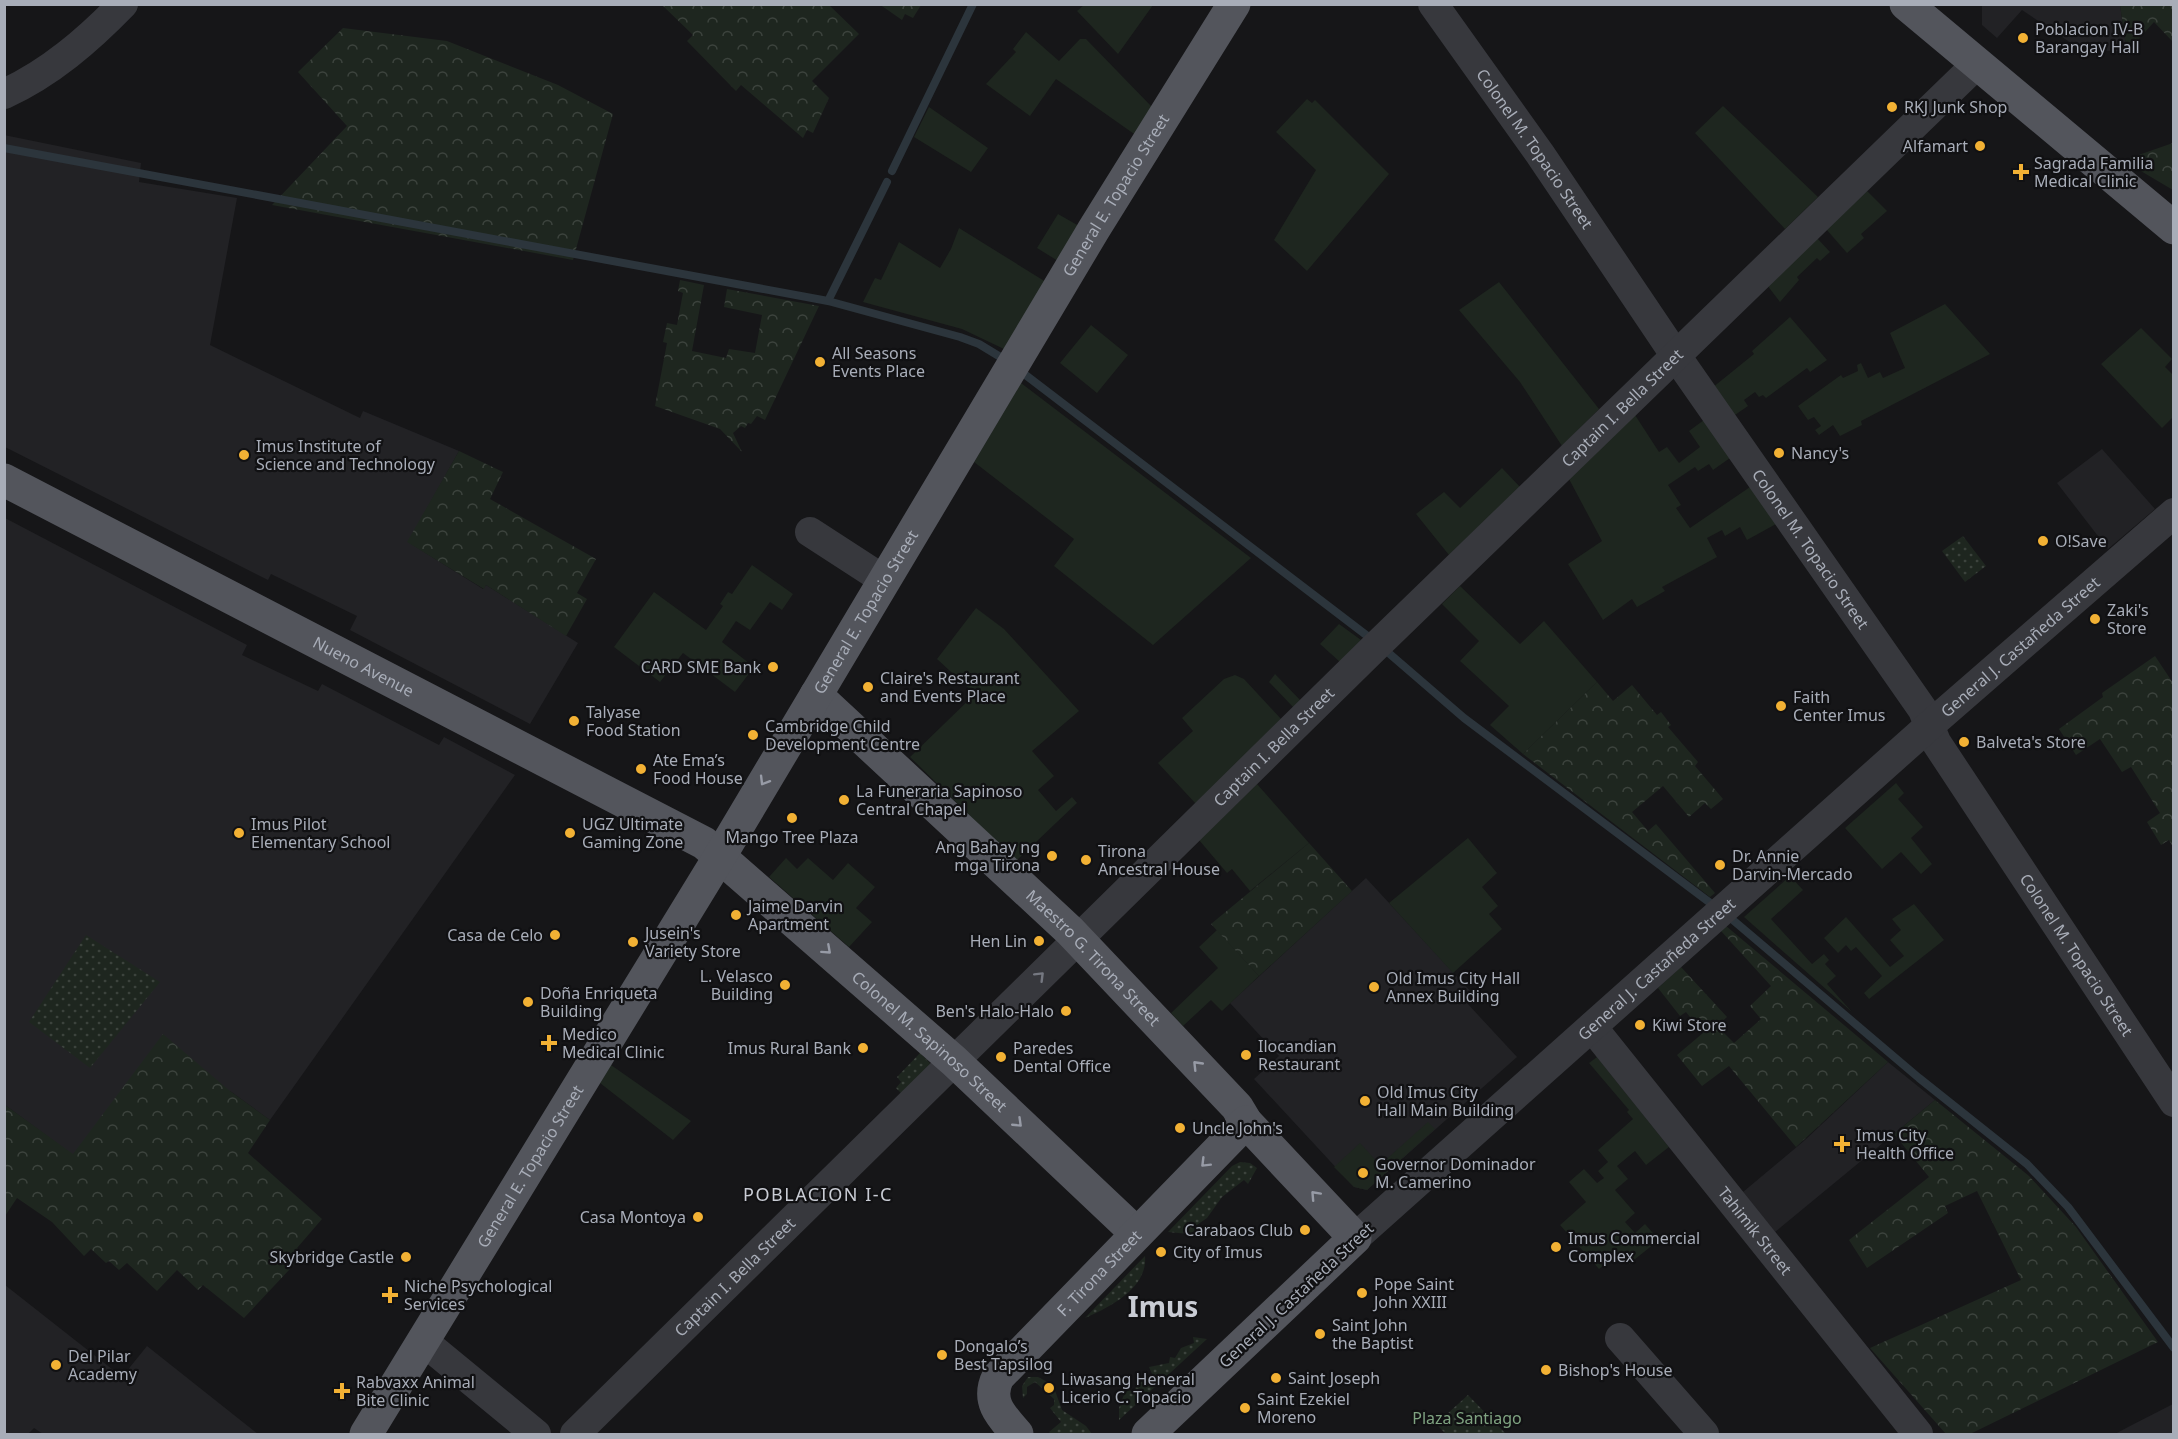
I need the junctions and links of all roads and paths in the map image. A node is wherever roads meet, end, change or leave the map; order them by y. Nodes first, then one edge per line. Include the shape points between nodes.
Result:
1 (123, 4) edge
2 (1234, 4) edge
3 (1433, 4) edge
4 (1906, 4) edge
5 (1977, 64) junction
6 (4, 94) edge
7 (2174, 228) edge
8 (1676, 356) junction
9 (4, 480) edge
10 (2174, 513) edge
11 (810, 532) dead end
12 (884, 580) junction
13 (816, 695) junction
14 (1929, 726) junction
15 (720, 856) junction
16 (1078, 939) junction
17 (1592, 1027) junction
18 (954, 1061) junction
19 (2174, 1102) edge
20 (1246, 1122) junction
21 (1136, 1233) junction
22 (1355, 1238) junction
23 (1620, 1338) dead end
24 (423, 1341) junction
25 (366, 1434) edge
26 (536, 1434) edge
27 (575, 1434) edge
28 (1017, 1434) edge
29 (1148, 1434) edge
30 (1704, 1434) edge
31 (1916, 1434) edge

1 - 6 street via 62,60
2 - 12 main road, General E. Topacio Street
3 - 8 street, Colonel M. Topacio Street
4 - 5 main road
5 - 7 main road
5 - 8 street, Captain I. Bella Street
8 - 14 street, Colonel M. Topacio Street via 1923,711
8 - 16 street, Captain I. Bella Street
9 - 15 main road, Nueno Avenue via 704,843
10 - 14 street, General J. Castañeda Street
11 - 12 street
12 - 13 main road, General E. Topacio Street
13 -> 15 main road, General E. Topacio Street
13 - 16 main road, Maestro G. Tirona Street
14 - 17 street, General J. Castañeda Street
14 - 19 street, Colonel M. Topacio Street via 1942,752
15 -> 18 main road, Colonel M. Sapinoso Street
15 - 24 main road, General E. Topacio Street
18 -> 16 street, Captain I. Bella Street
20 -> 16 main road, Maestro G. Tirona Street via 1238,1107
17 - 22 street, General J. Castañeda Street
17 - 31 street, Tahimik Street
18 -> 21 main road, Colonel M. Sapinoso Street
18 - 27 street, Captain I. Bella Street
20 -> 21 main road, F. Tirona Street
22 -> 20 main road, Maestro G. Tirona Street
21 - 28 main road, F. Tirona Street via 998,1377 994,1403
22 - 29 main road, General J. Castañeda Street
23 - 30 street
24 - 25 main road, General E. Topacio Street
24 - 26 street

